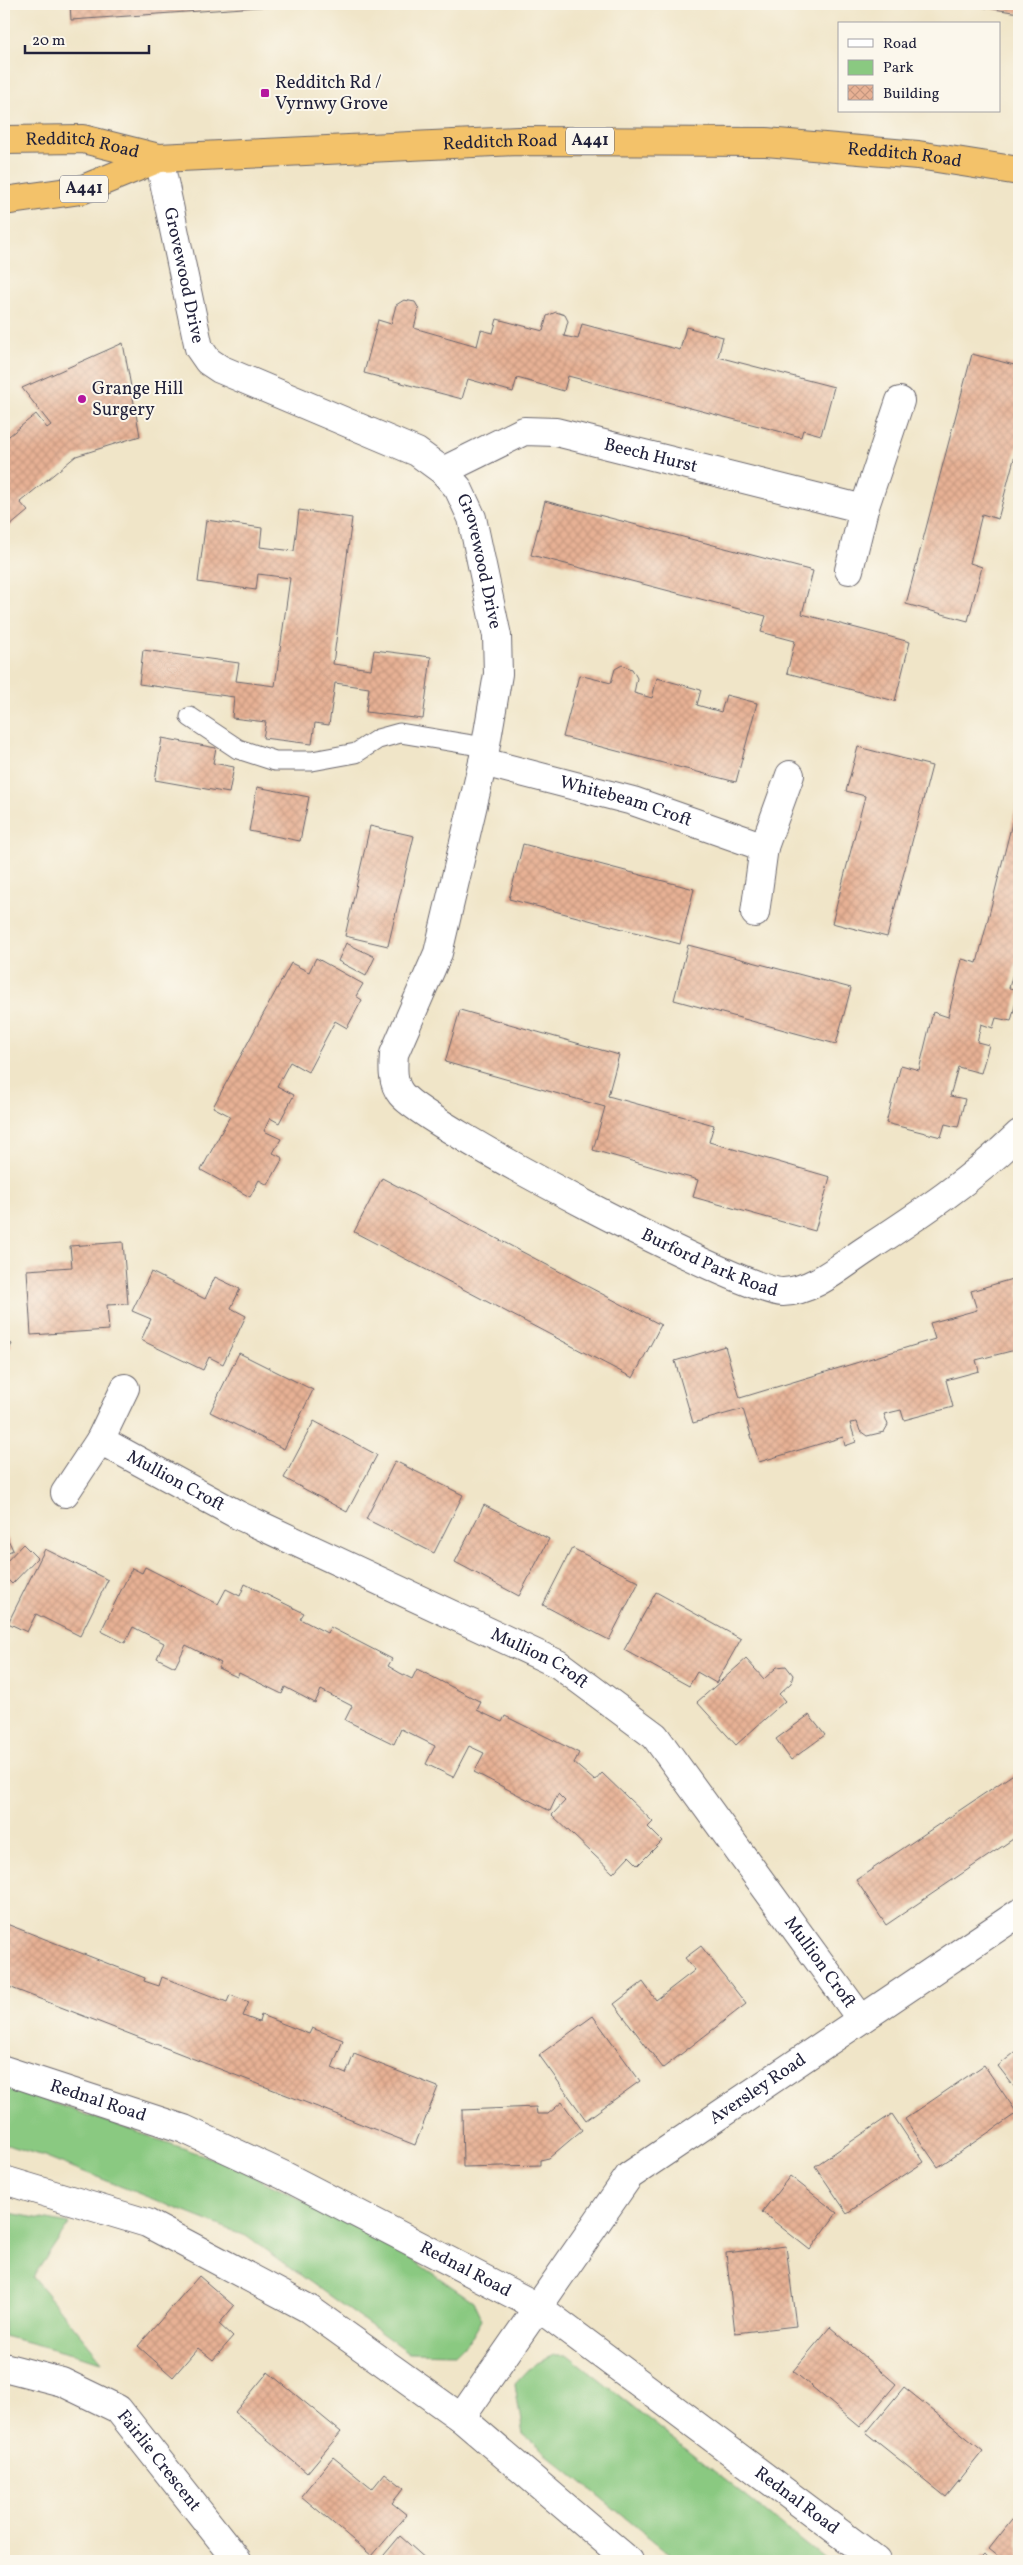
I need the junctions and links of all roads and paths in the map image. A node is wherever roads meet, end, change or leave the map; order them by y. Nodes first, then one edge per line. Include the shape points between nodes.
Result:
1 (4, 140) edge
2 (159, 158) junction
3 (1019, 171) edge
4 (4, 201) edge
5 (900, 401) dead end
6 (443, 471) junction
7 (864, 509) junction
8 (849, 570) dead end
9 (190, 717) dead end
10 (484, 754) junction
11 (790, 775) dead end
12 (764, 847) junction
13 (755, 913) dead end
14 (414, 1107) joint
15 (1019, 1134) edge
16 (125, 1388) dead end
17 (100, 1440) junction
18 (65, 1493) dead end
19 (1019, 1913) edge
20 (861, 2019) junction
21 (4, 2070) edge
22 (4, 2180) edge
23 (538, 2307) junction
24 (4, 2367) edge
25 (461, 2418) junction
26 (876, 2560) edge
27 (238, 2561) edge
28 (629, 2561) edge

1 - 2 highway, Redditch Road / A441 via 83,139
2 - 3 highway, Redditch Road / A441 via 518,141 766,142 918,155
2 - 4 highway, Redditch Road / A441 via 80,190
2 - 6 street, Grovewood Drive via 199,348 208,361 220,369 409,448
5 - 7 street
6 - 7 street, Beech Hurst via 524,431 556,432
6 - 10 street, Grovewood Drive via 458,488 472,518 497,636 498,674
7 - 8 street
9 - 10 lane via 238,749 275,761 312,761 356,753 378,739 400,733
10 - 12 street, Whitebeam Croft
10 - 14 street, Grovewood Drive via 438,953 394,1054 392,1072 400,1093
11 - 12 street
12 - 13 street
14 - 15 street, Burford Park Road via 434,1122 610,1218 746,1281 781,1292 802,1290 941,1200
16 - 17 street
17 - 18 street
17 - 20 street, Mullion Croft via 238,1515 558,1664 655,1736
19 - 20 street, Aversley Road
20 - 23 street, Aversley Road via 629,2176
21 - 23 street, Rednal Road via 184,2129 283,2175
22 - 25 street via 147,2223 309,2309
23 - 25 street, Aversley Road
23 - 26 street, Rednal Road
24 - 27 street, Fairlie Crescent via 62,2382 118,2409
25 - 28 street

